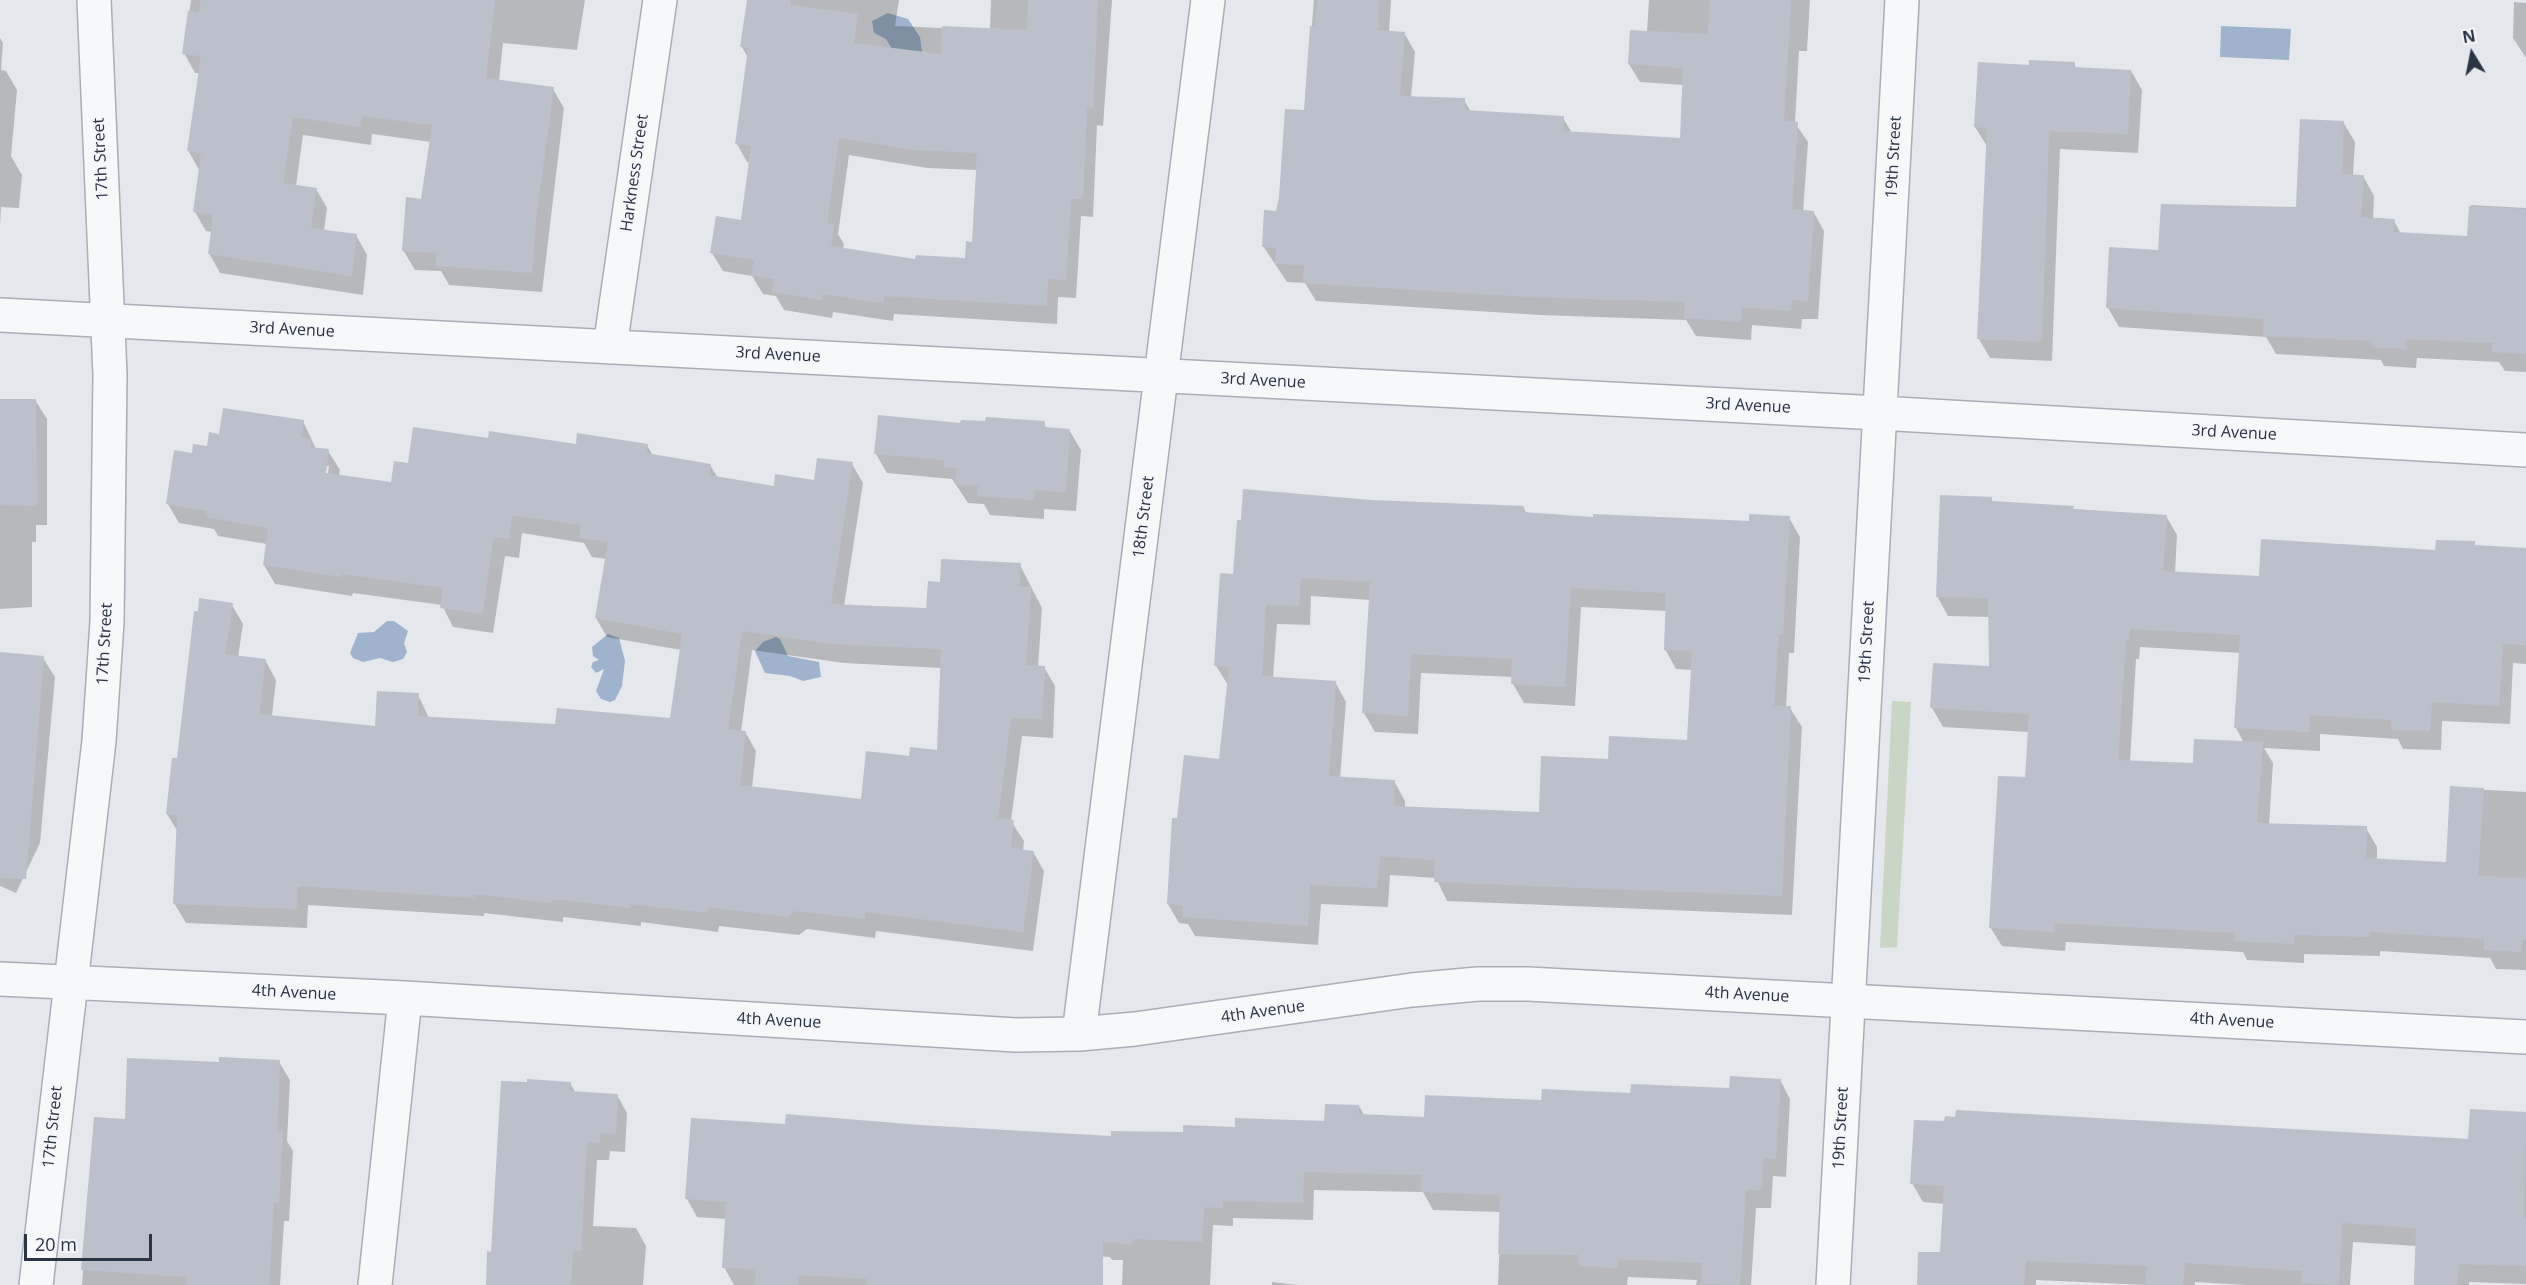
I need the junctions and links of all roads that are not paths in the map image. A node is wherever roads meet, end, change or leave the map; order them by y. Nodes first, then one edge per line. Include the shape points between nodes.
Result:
1 (94, 0) edge
2 (660, 0) edge
3 (1208, 0) edge
4 (1902, 0) edge
5 (0, 315) edge
6 (108, 321) junction
7 (610, 347) junction
8 (1162, 375) junction
9 (1879, 413) junction
10 (2526, 450) edge
11 (0, 979) edge
12 (69, 982) junction
13 (405, 998) junction
14 (1848, 1001) junction
15 (1079, 1034) junction
16 (2526, 1037) edge
17 (36, 1285) edge
18 (375, 1285) edge
19 (1833, 1285) edge

1 - 6 street, 17th Street
2 - 7 street, Harkness Street
3 - 8 street, 18th Street
4 - 9 street, 19th Street
5 - 6 street, 3rd Avenue
6 - 7 street, 3rd Avenue
6 - 12 street, 17th Street via 107,622 99,741
7 - 8 street, 3rd Avenue
8 - 9 street, 3rd Avenue
8 - 15 street, 18th Street
9 - 10 street, 3rd Avenue
9 - 14 street, 19th Street
11 - 12 street, 4th Avenue
12 - 13 street, 4th Avenue
12 - 17 street, 17th Street
13 - 15 street, 4th Avenue via 1016,1035
13 - 18 street
14 - 15 street, 4th Avenue via 1478,984
14 - 16 street, 4th Avenue
14 - 19 street, 19th Street

